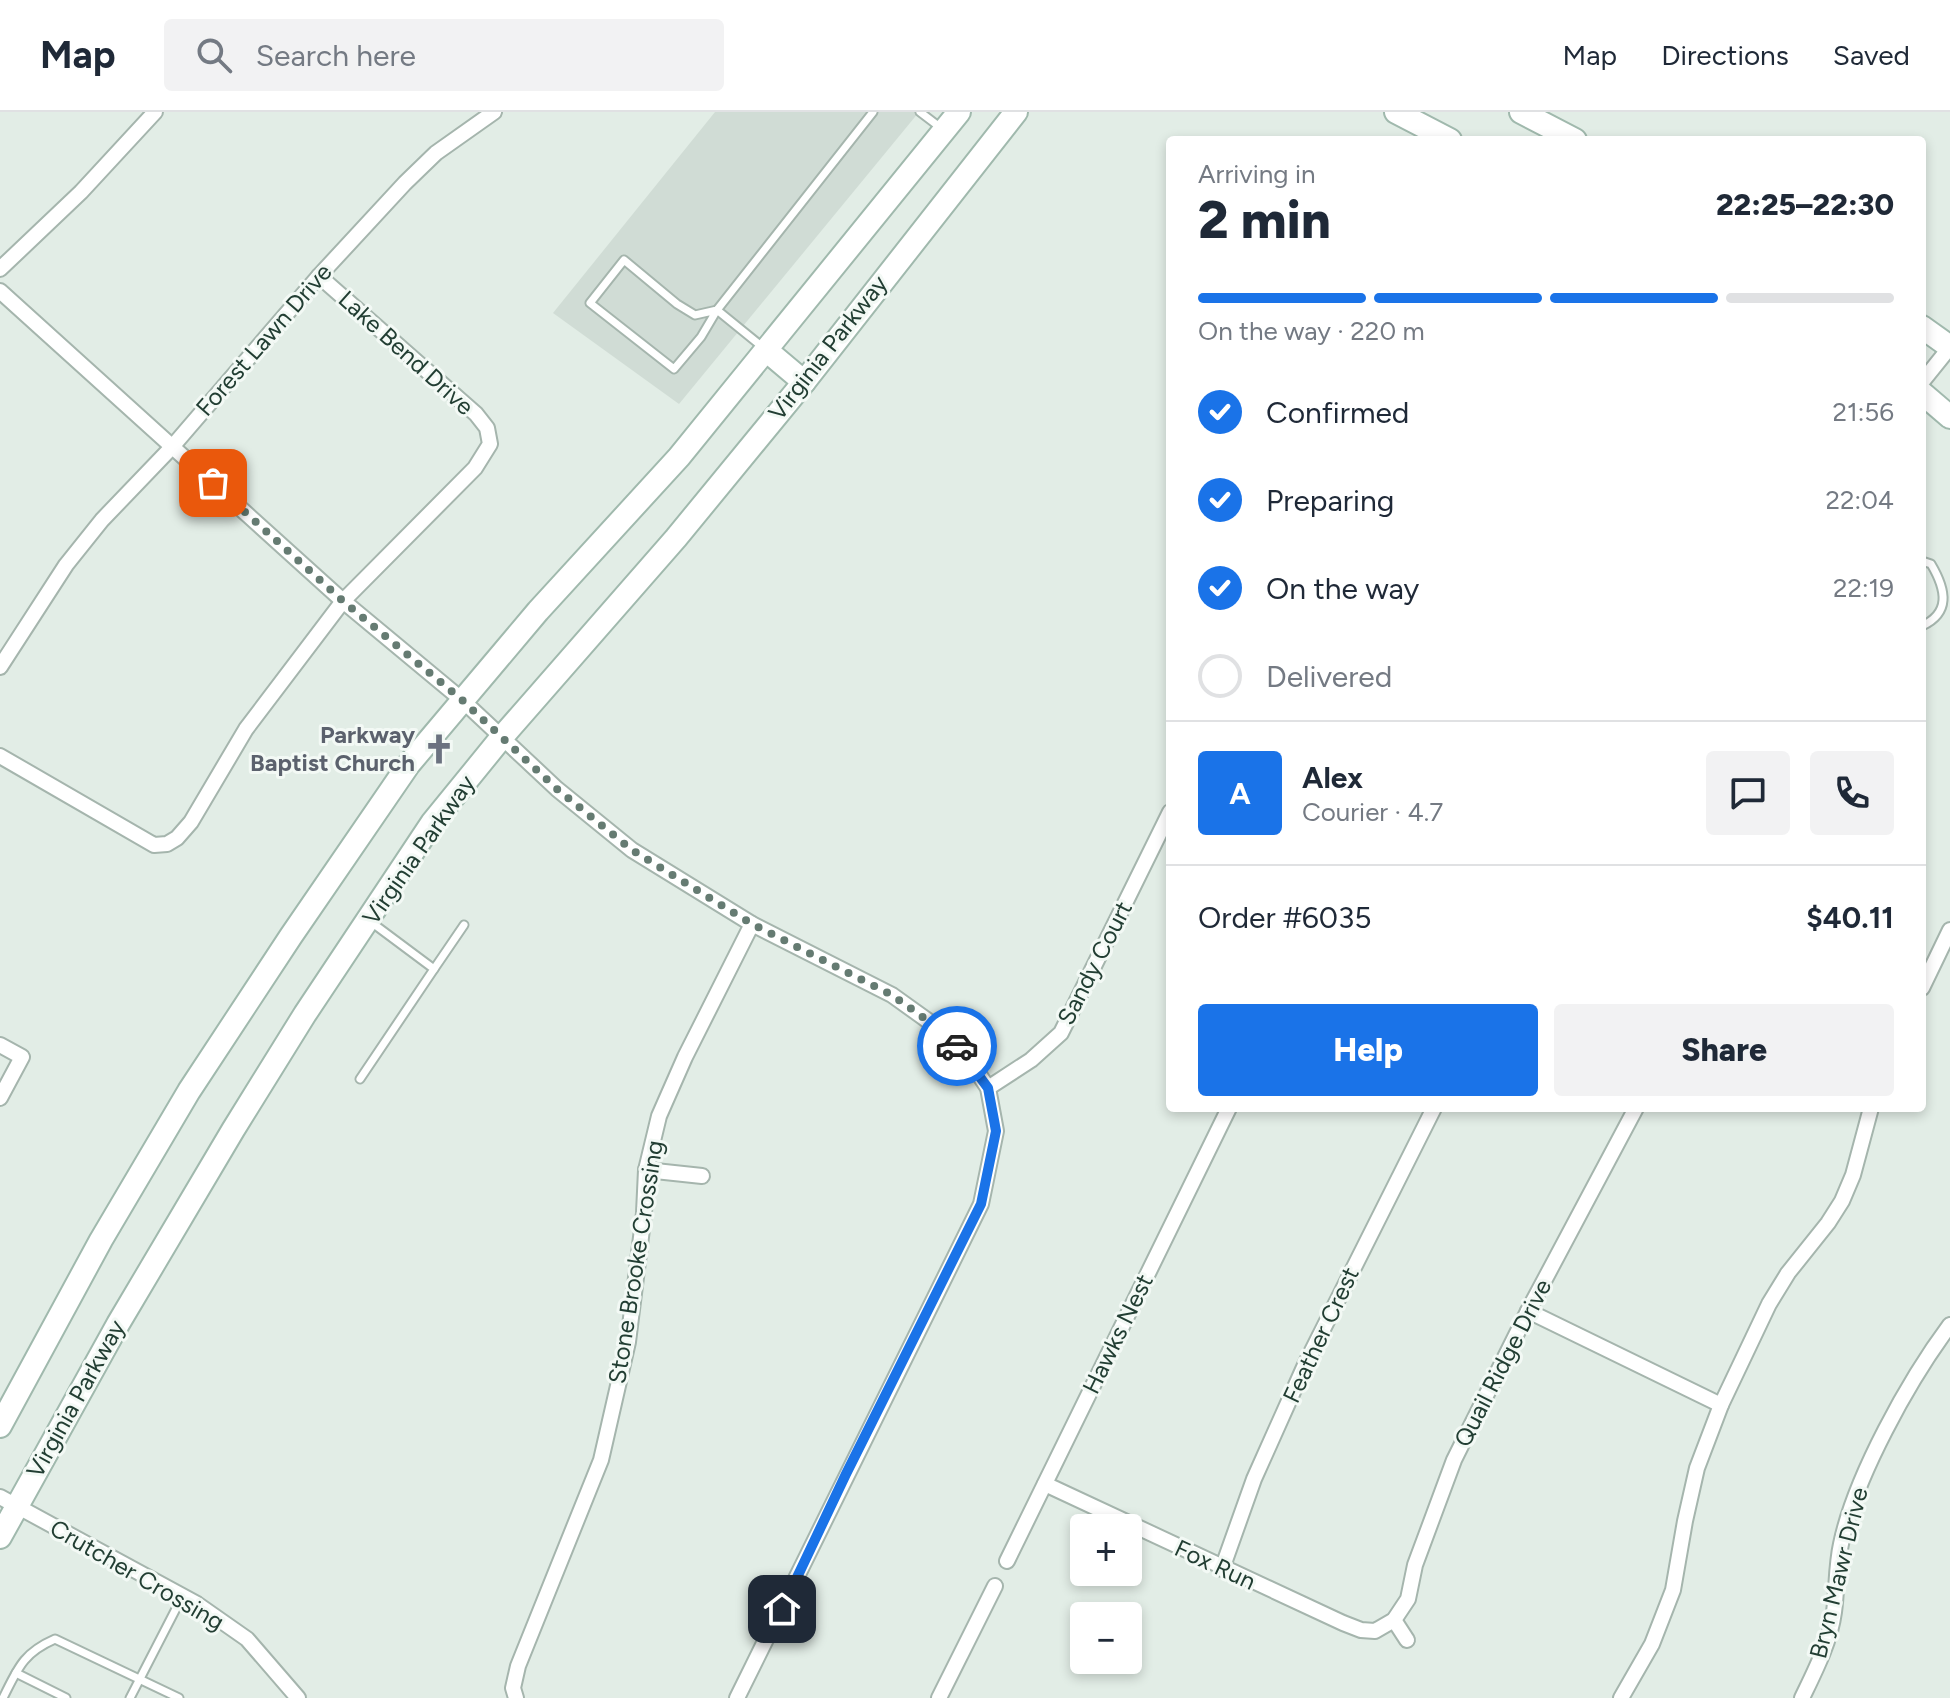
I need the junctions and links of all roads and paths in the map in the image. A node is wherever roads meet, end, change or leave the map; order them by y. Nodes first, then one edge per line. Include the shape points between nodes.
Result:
1 (155, 112) edge
2 (494, 112) edge
3 (873, 112) edge
4 (920, 112) edge
5 (959, 112) edge
6 (1016, 112) edge
7 (1396, 112) edge
8 (1521, 112) edge
9 (944, 131) junction
10 (1442, 136) edge
11 (1567, 136) edge
12 (0, 269) edge
13 (319, 276) junction
14 (0, 291) edge
15 (717, 310) junction
16 (1926, 330) edge
17 (1950, 347) edge
18 (766, 350) junction
19 (1926, 377) edge
20 (804, 382) junction
21 (1926, 396) edge
22 (1950, 417) edge
23 (172, 447) junction
24 (1926, 562) edge
25 (343, 601) junction
26 (1926, 625) edge
27 (0, 667) edge
28 (461, 699) junction
29 (502, 737) junction
30 (0, 756) edge
31 (1166, 820) edge
32 (369, 921) junction
33 (752, 924) junction
34 (464, 925) dead end
35 (1950, 930) edge
36 (434, 969) junction
37 (1926, 980) edge
38 (0, 1045) edge
39 (360, 1079) dead end
40 (988, 1088) junction
41 (0, 1098) edge
42 (1227, 1112) edge
43 (1432, 1112) edge
44 (1634, 1112) edge
45 (1870, 1112) edge
46 (646, 1170) junction
47 (702, 1176) dead end
48 (1528, 1311) junction
49 (1950, 1325) edge
50 (1721, 1405) junction
51 (0, 1426) edge
52 (1045, 1484) junction
53 (8, 1502) edge
54 (0, 1537) edge
55 (1007, 1561) dead end
56 (1222, 1569) junction
57 (995, 1586) dead end
58 (182, 1595) junction
59 (1391, 1623) junction
60 (1407, 1640) dead end
61 (16, 1673) junction
62 (140, 1677) junction
63 (3, 1698) edge
64 (66, 1698) edge
65 (130, 1698) edge
66 (179, 1698) edge
67 (298, 1698) edge
68 (516, 1698) edge
69 (737, 1698) edge
70 (939, 1698) edge
71 (1621, 1698) edge
72 (1802, 1698) edge

1 - 12 street
2 - 13 street, Forest Lawn Drive via 436,153
3 - 15 lane
4 - 9 lane
5 - 9 main road, Virginia Parkway
6 - 20 main road, Virginia Parkway
7 - 10 main road
8 - 11 main road
9 - 18 main road, Virginia Parkway
13 - 23 street, Forest Lawn Drive
13 - 25 street, Lake Bend Drive via 476,414 487,428 490,444 475,468
14 - 23 street
15 - 15 lane via 674,369 590,303 624,260 695,315
15 - 18 lane
16 - 17 main road
17 - 19 street
18 - 20 main road
18 - 28 main road, Virginia Parkway via 679,457
20 - 29 main road, Virginia Parkway via 629,594
21 - 22 main road
23 - 25 street
23 - 27 street, Forest Lawn Drive via 66,565
24 - 26 lane via 1948,596 1947,609
25 - 28 street
25 - 30 street, Lake Bend Drive via 246,729 191,822 167,844 139,838
28 - 29 street
28 - 51 main road, Virginia Parkway via 400,778 189,1091
29 - 32 main road, Virginia Parkway via 432,823
29 - 33 street via 632,850
31 - 40 street, Sandy Court via 1061,1033
32 - 36 lane
32 - 53 main road, Virginia Parkway via 305,1014
33 - 40 street via 892,995 945,1033
33 - 46 street, Stone Brooke Crossing via 659,1116
34 - 36 lane
35 - 37 street
36 - 39 lane
38 - 41 street via 22,1057
40 - 69 street via 996,1131 981,1204
42 - 52 street, Hawks Nest
43 - 56 street, Feather Crest via 1305,1365 1254,1479
44 - 48 street, Quail Ridge Drive
45 - 50 street via 1842,1201 1769,1304
46 - 47 street
46 - 68 street, Stone Brooke Crossing via 628,1342 601,1460 518,1666
48 - 50 street
48 - 59 street, Quail Ridge Drive via 1454,1460 1415,1565 1408,1599
49 - 72 street, Bryn Mawr Drive via 1910,1388 1857,1492 1840,1546 1834,1615
50 - 71 street via 1697,1468 1673,1590 1652,1644
52 - 55 street, Hawks Nest
52 - 56 street, Fox Run
53 - 54 main road, Virginia Parkway
53 - 58 street, Crutcher Crossing
56 - 59 street, Fox Run via 1361,1630 1375,1631
57 - 70 street
58 - 62 lane
58 - 67 street, Crutcher Crossing via 247,1639
59 - 60 street
61 - 62 lane via 33,1649 55,1639
61 - 63 lane
61 - 64 lane
62 - 65 lane
62 - 66 lane

